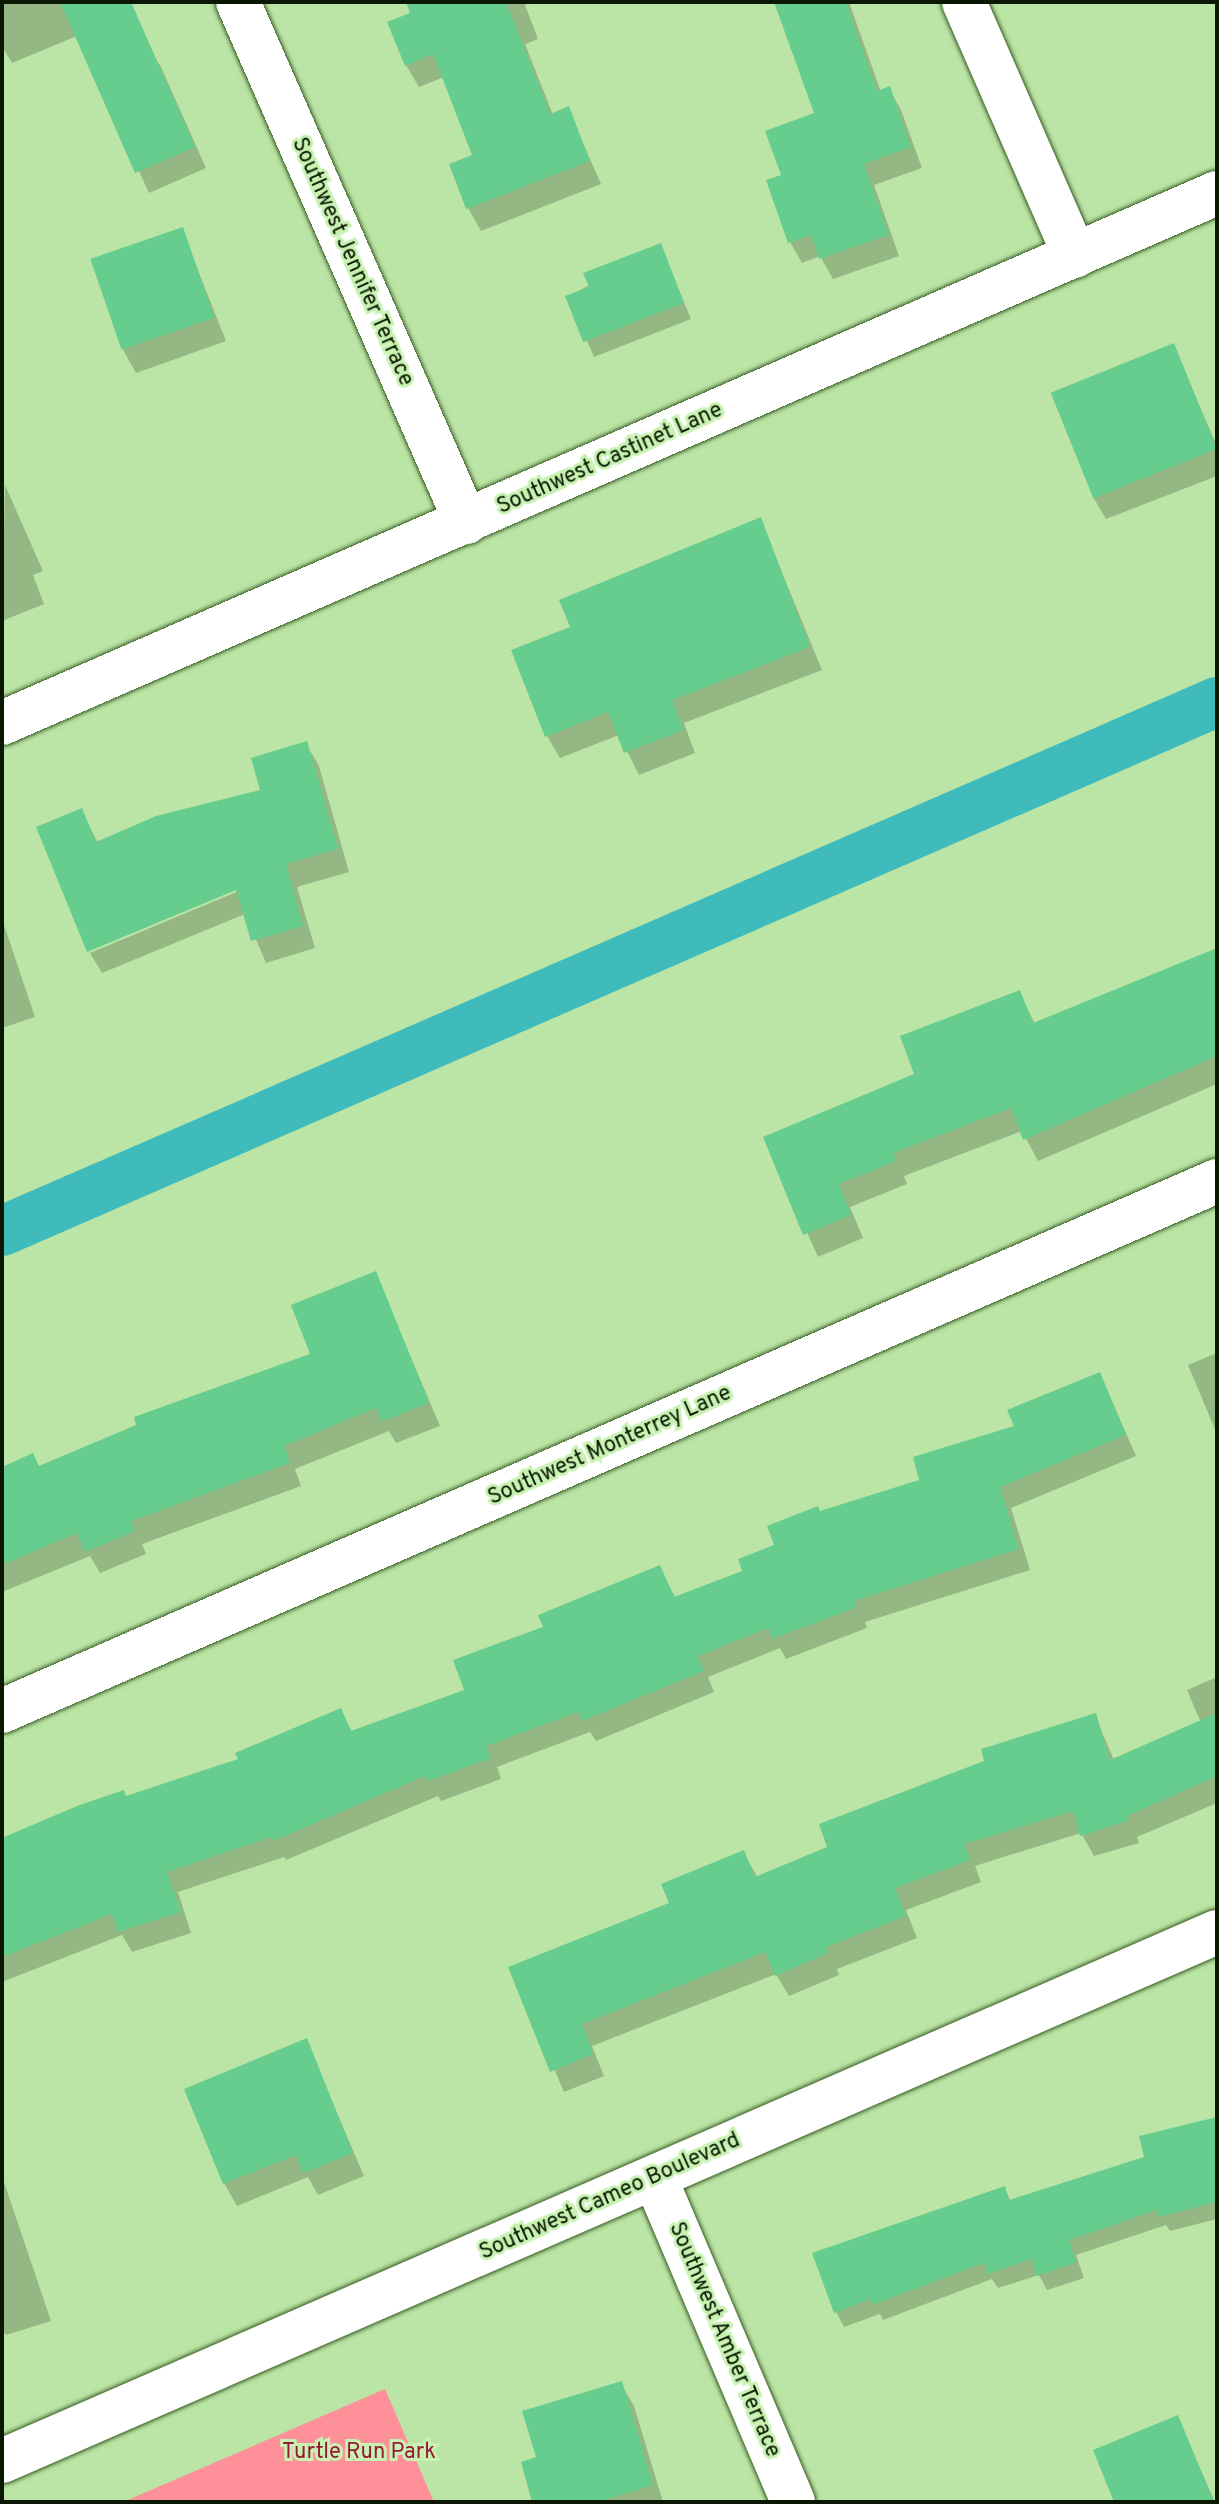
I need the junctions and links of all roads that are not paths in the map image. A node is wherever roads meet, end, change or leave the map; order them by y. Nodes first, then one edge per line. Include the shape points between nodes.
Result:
1 (238, 2) edge
2 (964, 2) edge
3 (1217, 193) edge
4 (1075, 256) junction
5 (466, 522) junction
6 (2, 723) edge
7 (1217, 1181) edge
8 (2, 1711) edge
9 (1217, 1932) edge
10 (655, 2178) junction
11 (2, 2461) edge
12 (793, 2502) edge

1 - 5 street, Southwest Jennifer Terrace
2 - 4 street
3 - 4 street, Southwest Castinet Lane
4 - 5 street, Southwest Castinet Lane
5 - 6 street, Southwest Castinet Lane
7 - 8 street, Southwest Monterrey Lane
9 - 10 street, Southwest Cameo Boulevard
10 - 11 street, Southwest Cameo Boulevard
10 - 12 street, Southwest Amber Terrace

